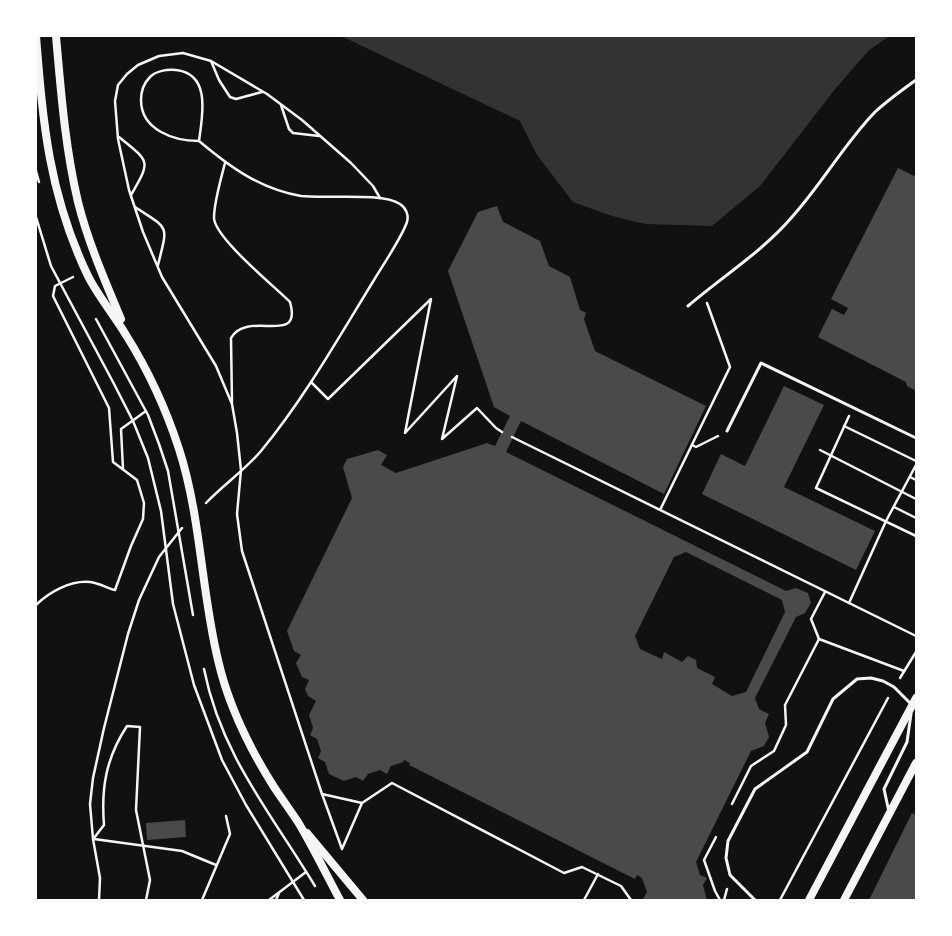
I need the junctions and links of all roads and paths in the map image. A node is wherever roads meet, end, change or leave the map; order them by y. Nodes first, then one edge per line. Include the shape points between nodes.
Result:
1 (36, 36) edge
2 (56, 36) edge
3 (211, 61) junction
4 (916, 80) edge
5 (262, 92) junction
6 (281, 105) junction
7 (320, 136) junction
8 (118, 137) junction
9 (199, 141) junction
10 (225, 163) junction
11 (131, 195) junction
12 (380, 198) junction
13 (135, 207) junction
14 (36, 217) edge
15 (158, 266) junction
16 (59, 282) junction
17 (78, 284) dead end
18 (704, 293) junction
19 (688, 306) dead end
20 (93, 312) dead end
21 (128, 337) junction
22 (310, 382) junction
23 (232, 404) junction
24 (853, 408) junction
25 (146, 411) junction
26 (133, 421) junction
27 (844, 426) junction
28 (727, 431) joint
29 (502, 432) dead end
30 (512, 437) dead end
31 (916, 438) edge
32 (692, 445) junction
33 (820, 450) dead end
34 (830, 456) junction
35 (916, 461) edge
36 (916, 465) edge
37 (123, 470) junction
38 (241, 470) junction
39 (910, 477) junction
40 (916, 480) edge
41 (903, 492) junction
42 (916, 499) edge
43 (204, 505) dead end
44 (894, 507) junction
45 (660, 510) junction
46 (916, 518) edge
47 (886, 521) junction
48 (184, 526) dead end
49 (916, 536) edge
50 (825, 592) junction
51 (849, 603) junction
52 (36, 605) edge
53 (194, 617) dead end
54 (916, 636) edge
55 (819, 639) junction
56 (916, 652) edge
57 (203, 662) dead end
58 (904, 671) junction
59 (894, 687) junction
60 (914, 702) edge
61 (916, 763) edge
62 (322, 794) junction
63 (362, 803) junction
64 (731, 806) dead end
65 (889, 814) junction
66 (226, 816) dead end
67 (298, 823) junction
68 (717, 834) dead end
69 (93, 839) junction
70 (143, 846) junction
71 (216, 865) junction
72 (306, 872) junction
73 (598, 874) junction
74 (294, 881) junction
75 (316, 888) dead end
76 (280, 893) junction
77 (100, 900) edge
78 (146, 900) edge
79 (202, 900) edge
80 (269, 900) edge
81 (276, 900) edge
82 (304, 900) edge
83 (340, 900) edge
84 (363, 900) edge
85 (584, 900) edge
86 (631, 900) edge
87 (720, 900) edge
88 (755, 900) edge
89 (780, 900) edge
90 (809, 900) edge
91 (844, 900) edge

1 - 21 main road via 41,102 53,180 69,232 90,279
2 - 21 main road via 64,127 78,203
3 - 5 path
3 - 5 path via 230,97 236,99
3 - 8 path via 183,53 169,54 147,60 127,74 116,90
4 - 18 lane via 875,112 779,232
5 - 6 path
6 - 7 path
6 - 7 path via 289,129 293,133
7 - 12 path via 354,165
8 - 11 path
8 - 11 path via 140,155 145,164 144,172
9 - 9 path via 179,140 150,124 142,108 141,95 148,78 166,70 178,70 197,82 203,95
9 - 10 path
10 - 12 path via 255,182 278,191 302,196
10 - 23 path via 214,216 217,228 231,246 290,302 293,311 291,318 283,326 245,326 239,328 231,338
11 - 13 path
12 - 22 path via 402,205 408,215 407,222
13 - 15 path
13 - 15 path via 164,228 165,236
14 - 16 path via 51,266
15 - 23 path via 162,277 216,366
16 - 17 path via 74,277
16 - 26 path
16 - 37 path via 55,286 53,296 109,408 113,462
18 - 19 lane
18 - 32 path via 730,366
20 - 25 path
21 - 67 main road via 158,395 179,450 193,504 212,630 225,684 254,752
22 - 29 path via 328,399 430,299 405,433 457,376 442,439 477,408
22 - 38 path via 260,451
23 - 38 path
24 - 27 path
24 - 28 lane via 761,364
24 - 31 lane
25 - 26 path
25 - 53 path via 168,471
26 - 37 path via 121,429
26 - 74 path via 148,458 161,511 173,604 194,685 222,760 246,805
27 - 34 path
27 - 35 path
28 - 32 path via 696,447
30 - 45 path
32 - 45 path
33 - 34 path
34 - 41 path
34 - 47 path via 816,488
36 - 39 path
37 - 52 path via 137,480 144,503 143,518 114,590 89,582 78,584 53,592
38 - 43 path
38 - 62 path via 237,514 242,552
39 - 40 path
39 - 41 path
41 - 42 path
41 - 44 path
44 - 46 path
44 - 47 path
45 - 50 path
47 - 49 path
47 - 51 path
48 - 69 path via 158,557 128,634 93,778 90,804
50 - 51 path
50 - 55 path via 811,620
51 - 54 path
55 - 58 path
55 - 64 path via 785,705 786,725 774,751 751,766
56 - 58 path
57 - 72 path via 213,705 237,761 254,793
58 - 59 path
59 - 60 lane
59 - 88 lane via 871,678 857,678 847,685 833,699 807,752 755,789 728,841 726,858 730,875
59 - 89 path
60 - 65 lane via 907,742 884,789
60 - 90 main road
61 - 65 main road
62 - 63 path
62 - 63 path via 342,849
63 - 73 path via 392,783 564,873 582,867
65 - 91 main road
66 - 71 path via 230,834
67 - 83 main road
67 - 84 main road
68 - 87 path via 704,860 714,891
69 - 70 path
69 - 70 path via 104,825 102,800 108,764 116,742 127,726 140,726 136,810
69 - 77 path via 100,878
70 - 71 path via 182,851
70 - 78 path via 150,880
71 - 79 path
72 - 74 path
72 - 75 path
73 - 85 path
73 - 86 path via 621,886
74 - 76 path
74 - 82 path
76 - 80 path
76 - 81 path

